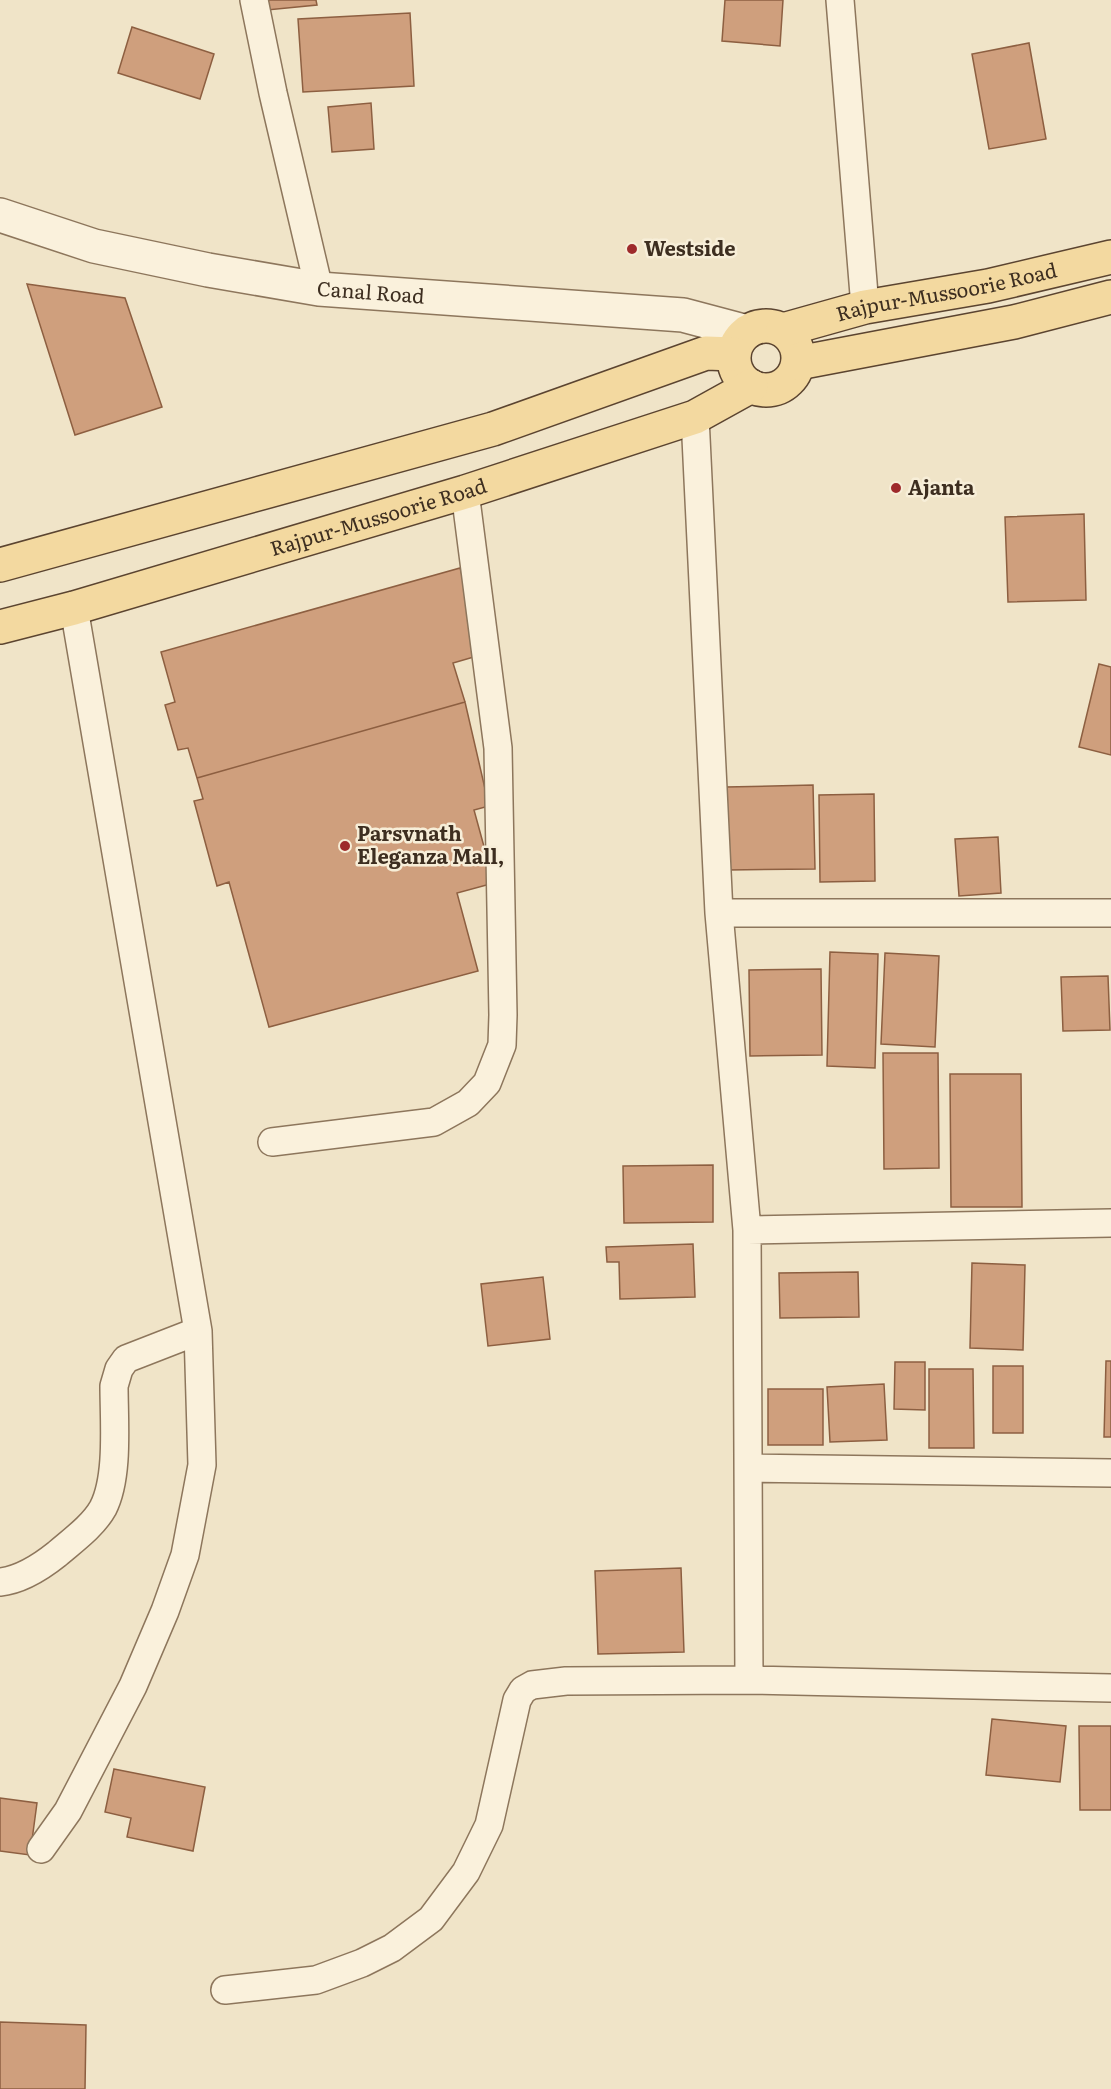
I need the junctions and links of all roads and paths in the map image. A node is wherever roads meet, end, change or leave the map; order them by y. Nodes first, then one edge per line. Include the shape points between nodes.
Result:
1 (254, 0) edge
2 (840, 0) edge
3 (0, 215) edge
4 (1111, 257) edge
5 (319, 289) junction
6 (1111, 297) edge
7 (865, 307) junction
8 (783, 330) junction
9 (741, 343) junction
10 (798, 363) junction
11 (751, 386) junction
12 (695, 417) junction
13 (465, 492) junction
14 (0, 565) edge
15 (74, 608) junction
16 (0, 627) edge
17 (719, 913) junction
18 (1111, 913) edge
19 (272, 1142) dead end
20 (1111, 1223) edge
21 (747, 1230) junction
22 (198, 1331) junction
23 (749, 1468) junction
24 (1111, 1473) edge
25 (0, 1582) edge
26 (748, 1680) junction
27 (1111, 1688) edge
28 (40, 1849) dead end
29 (225, 1990) dead end

1 - 5 street
2 - 7 street
3 - 5 street, Canal Road via 94,246
4 - 7 main road, Rajpur-Mussoorie Road via 988,286
5 - 9 street, Canal Road via 682,315
6 - 10 main road, Rajpur-Mussoorie Road via 1014,322
7 - 8 main road, Rajpur-Mussoorie Road
8 - 9 main road via 758,327
8 - 10 main road via 798,350
9 - 11 main road via 735,366
9 - 14 main road via 493,429
10 - 11 main road via 794,375 775,390
11 - 12 main road, Rajpur-Mussoorie Road
12 - 13 main road, Rajpur-Mussoorie Road
12 - 17 street
13 - 15 main road, Rajpur-Mussoorie Road
13 - 19 street via 498,748 502,1045 487,1083 468,1103 434,1122
15 - 16 main road, Rajpur-Mussoorie Road
15 - 22 street
17 - 18 street
17 - 21 street
20 - 21 street
21 - 23 street
22 - 25 street via 126,1359 114,1386 111,1486 102,1510 53,1557 27,1574
22 - 28 street via 202,1465 185,1554 133,1686 68,1811
23 - 24 street
23 - 26 street
26 - 27 street
26 - 29 street via 555,1682 523,1690 517,1700 489,1825 466,1872 430,1919 392,1948 362,1964 316,1980

